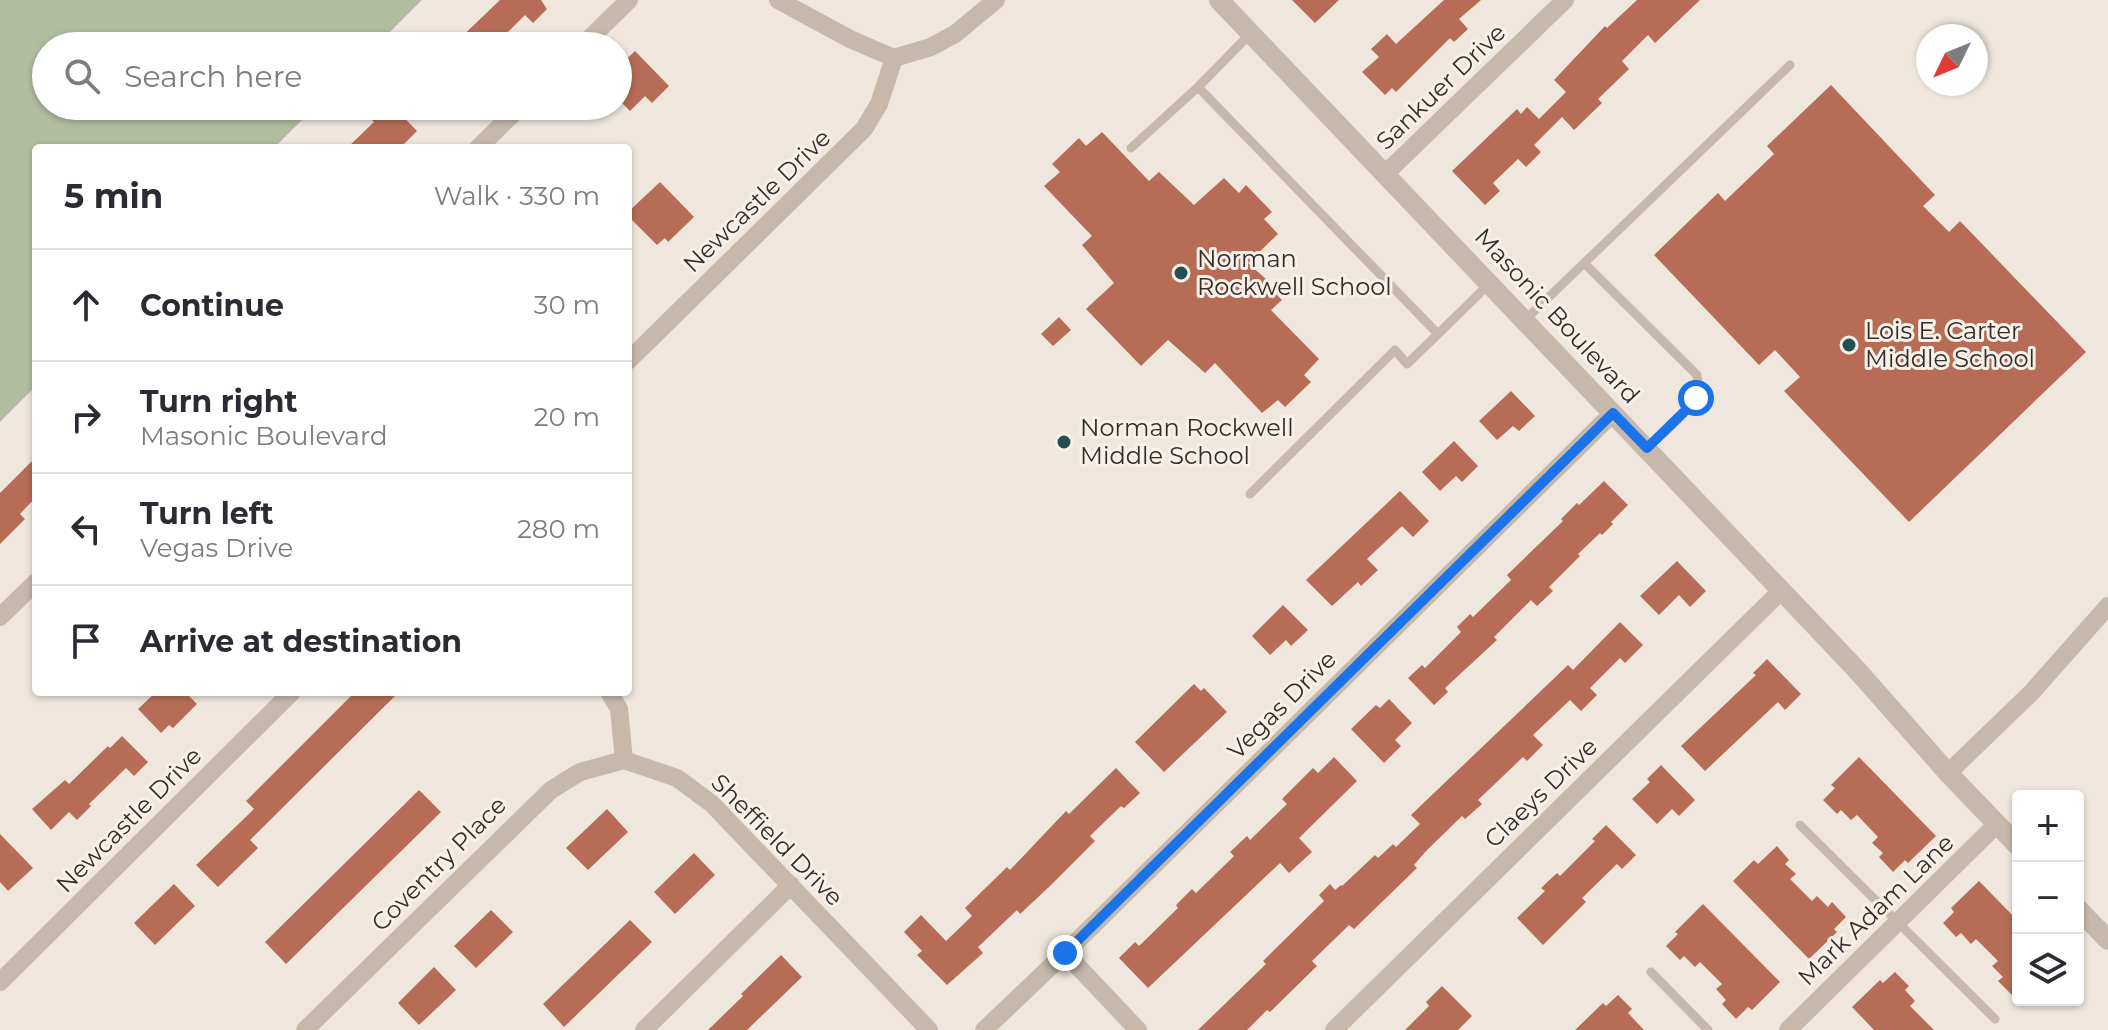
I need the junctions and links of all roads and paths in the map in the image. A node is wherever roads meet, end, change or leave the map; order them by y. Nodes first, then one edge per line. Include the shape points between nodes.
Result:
1 (629, 0) edge
2 (778, 0) edge
3 (996, 0) edge
4 (1219, 0) edge
5 (1565, 0) edge
6 (596, 32) edge
7 (1251, 34) junction
8 (894, 58) junction
9 (1790, 65) dead end
10 (1198, 87) junction
11 (507, 120) edge
12 (482, 144) edge
13 (1131, 148) dead end
14 (1385, 174) junction
15 (1584, 263) junction
16 (1490, 283) junction
17 (1525, 320) junction
18 (1438, 334) junction
19 (632, 357) edge
20 (1613, 413) junction
21 (1647, 448) junction
22 (1250, 494) dead end
23 (32, 586) edge
24 (1781, 591) junction
25 (2108, 606) edge
26 (0, 617) edge
27 (288, 696) edge
28 (611, 696) edge
29 (624, 760) junction
30 (1948, 773) junction
31 (1997, 824) junction
32 (1800, 825) dead end
33 (2012, 840) edge
34 (791, 885) junction
35 (2084, 915) edge
36 (1896, 921) junction
37 (2107, 937) edge
38 (1065, 953) junction
39 (1651, 972) dead end
40 (0, 982) edge
41 (1995, 1019) dead end
42 (305, 1030) edge
43 (644, 1030) edge
44 (929, 1030) edge
45 (984, 1030) edge
46 (1138, 1030) edge
47 (1334, 1030) edge
48 (1708, 1030) edge
49 (1788, 1030) edge

1 - 6 street
2 - 8 street
3 - 8 street via 955,34
4 - 7 street, Masonic Boulevard
5 - 14 street, Sankuer Drive
7 - 10 lane
7 - 14 street, Masonic Boulevard
8 - 19 street, Newcastle Drive via 879,104 864,129
9 - 15 lane
10 - 13 lane
10 - 18 lane
11 - 12 street
14 - 16 street, Masonic Boulevard
15 - 17 lane
15 - 21 lane via 1697,375 1696,398
16 - 17 street, Masonic Boulevard
16 - 18 lane
17 - 20 street, Masonic Boulevard
18 - 22 lane via 1407,364 1395,350
20 - 21 street, Masonic Boulevard
20 - 38 street, Vegas Drive
21 - 24 street, Masonic Boulevard
23 - 26 street
24 - 30 street, Masonic Boulevard
24 - 47 street, Claeys Drive
25 - 30 street via 2031,693
27 - 40 street, Newcastle Drive
28 - 29 street via 623,728
29 - 34 street, Sheffield Drive via 694,789
29 - 42 street, Coventry Place via 580,772 551,790
30 - 31 street, Masonic Boulevard
31 - 33 street, Masonic Boulevard
31 - 36 street, Mark Adam Lane
32 - 36 lane
34 - 43 street
34 - 44 street, Sheffield Drive
35 - 37 street
36 - 41 lane
36 - 49 street, Mark Adam Lane
38 - 45 street, Vegas Drive
38 - 46 street
39 - 48 lane

